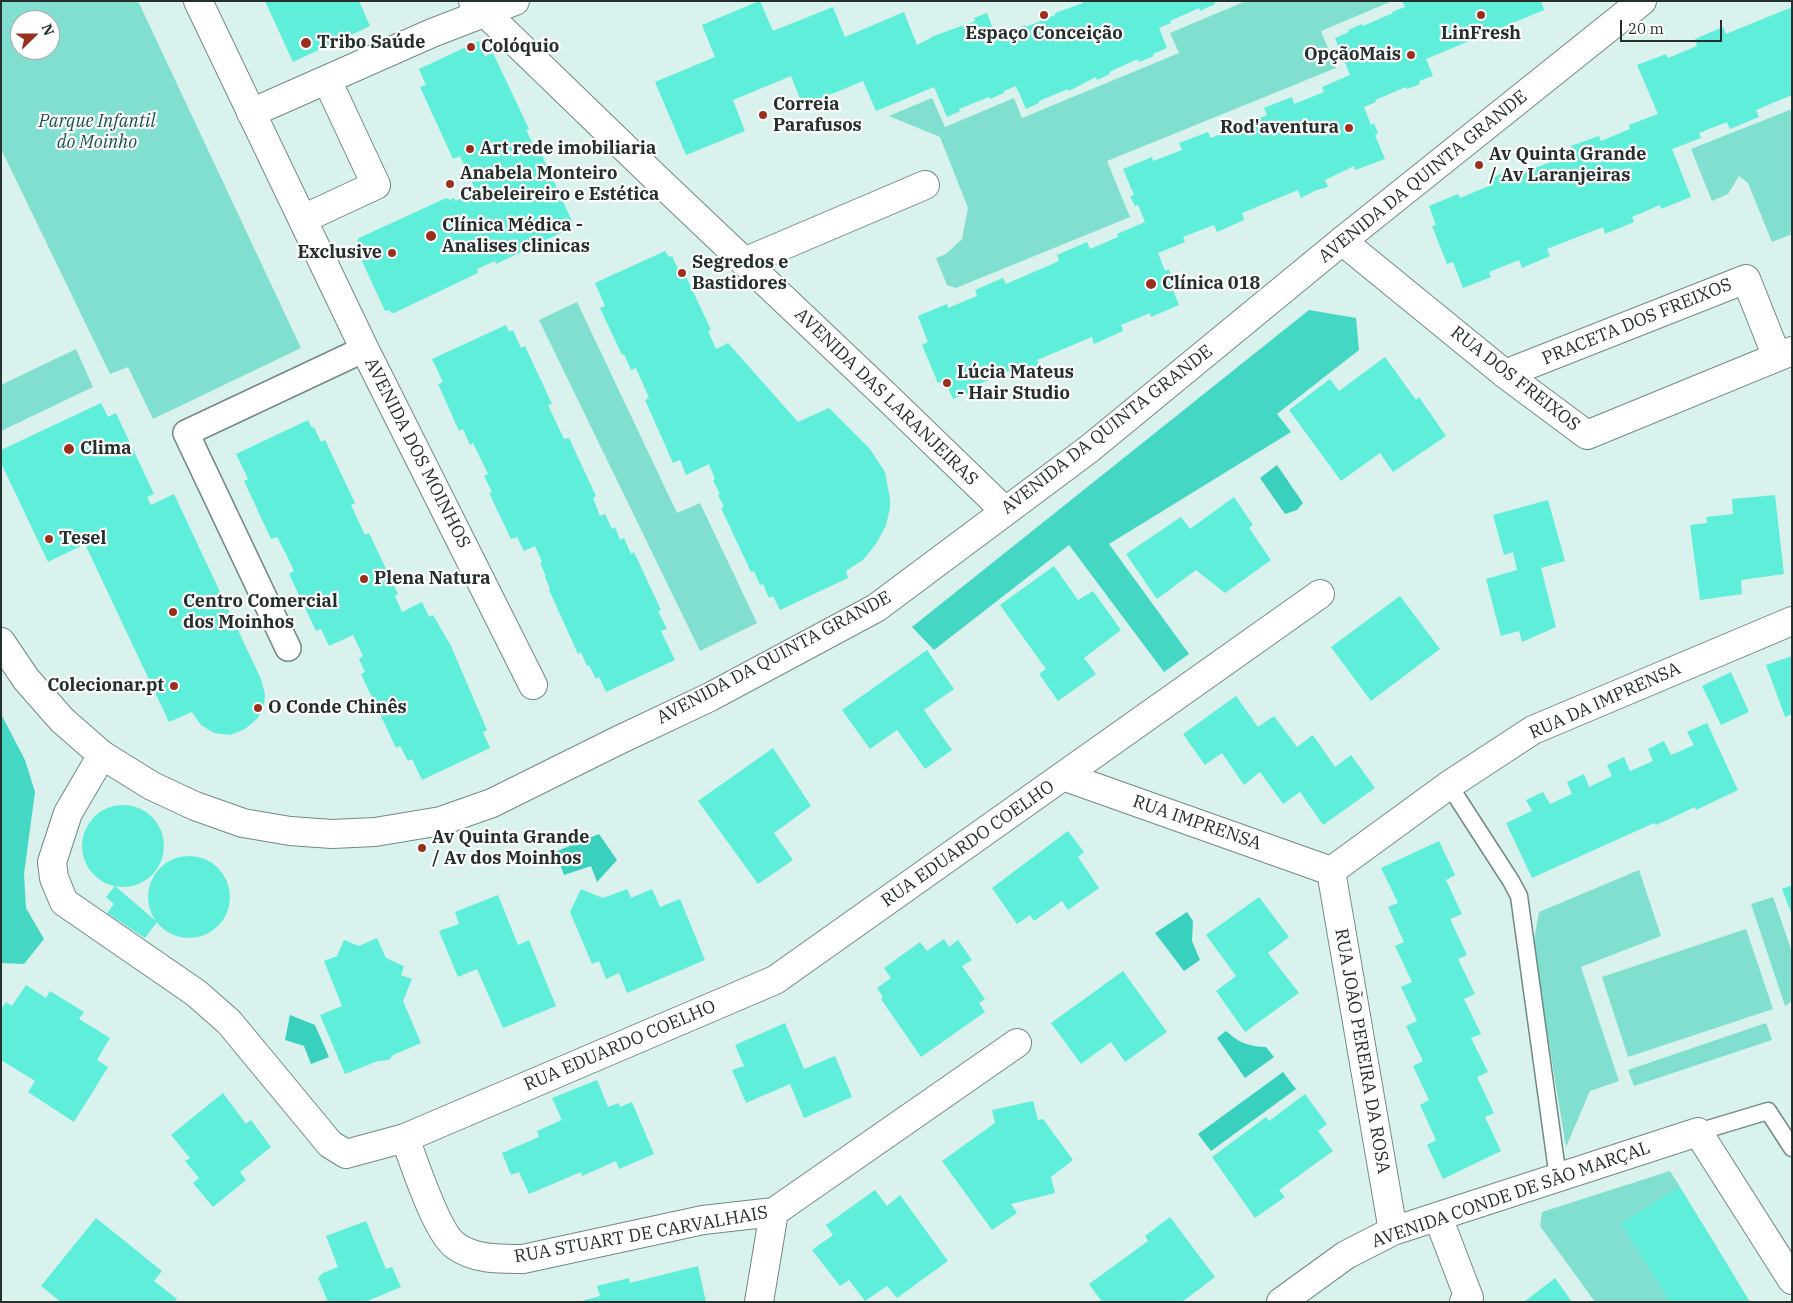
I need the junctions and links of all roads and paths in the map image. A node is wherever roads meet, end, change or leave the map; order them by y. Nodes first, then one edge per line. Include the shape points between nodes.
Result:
1 (198, 1) edge
2 (515, 1) edge
3 (1642, 1) edge
4 (478, 7) edge
5 (327, 80) junction
6 (251, 113) junction
7 (925, 185) dead end
8 (303, 220) junction
9 (1342, 241) junction
10 (744, 262) junction
11 (354, 354) dead end
12 (1784, 354) edge
13 (1505, 374) junction
14 (1005, 511) junction
15 (1320, 594) dead end
16 (1792, 621) edge
17 (1, 642) edge
18 (288, 648) dead end
19 (533, 685) dead end
20 (102, 755) junction
21 (1063, 776) junction
22 (1449, 785) junction
23 (1331, 870) junction
24 (1017, 1043) dead end
25 (1698, 1132) junction
26 (405, 1138) junction
27 (1792, 1148) edge
28 (1558, 1178) junction
29 (774, 1212) junction
30 (1438, 1217) junction
31 (1393, 1232) junction
32 (1792, 1280) edge
33 (759, 1302) edge
34 (1281, 1302) edge
35 (1464, 1302) edge

1 - 6 street, AVENIDA DOS MOINHOS
2 - 4 street
3 - 9 street, AVENIDA DA QUINTA GRANDE
4 - 5 street via 432,33
4 - 10 street, AVENIDA DAS LARANJEIRAS
5 - 6 street
5 - 8 street via 376,185
6 - 8 street, AVENIDA DOS MOINHOS
7 - 10 street
8 - 19 street, AVENIDA DOS MOINHOS via 364,350
9 - 13 street, RUA DOS FREIXOS
9 - 14 street, AVENIDA DA QUINTA GRANDE via 1089,449
10 - 14 street, AVENIDA DAS LARANJEIRAS
11 - 18 street via 186,433
12 - 13 street, RUA DOS FREIXOS via 1587,435
12 - 13 street, PRACETA DOS FREIXOS via 1746,279
14 - 20 street, AVENIDA DA QUINTA GRANDE via 867,612 710,697 492,803 441,821 375,832 332,834 243,823 152,786
15 - 21 street, RUA EDUARDO COELHO
16 - 22 street, RUA DA IMPRENSA via 1532,730
17 - 20 street, AVENIDA DA QUINTA GRANDE via 26,679 62,720
20 - 26 street, RUA EDUARDO COELHO via 68,813 52,862 54,878 64,902 215,1009 330,1144 346,1154
21 - 23 street, RUA IMPRENSA
21 - 26 street, RUA EDUARDO COELHO via 776,980
22 - 23 street, RUA DA IMPRENSA
22 - 28 lane via 1519,896
23 - 31 street, RUA JOÃO PEREIRA DA ROSA
24 - 29 street, RUA STUART DE CARVALHAIS
25 - 27 lane via 1768,1110
25 - 28 street, AVENIDA CONDE DE SÃO MARÇAL
25 - 32 street
26 - 29 street, RUA STUART DE CARVALHAIS via 441,1230 455,1246 480,1256 500,1260 524,1259 703,1220
28 - 30 street, AVENIDA CONDE DE SÃO MARÇAL
29 - 33 street
30 - 31 street, AVENIDA CONDE DE SÃO MARÇAL
30 - 35 street via 1469,1298
31 - 34 street, AVENIDA CONDE DE SÃO MARÇAL via 1346,1255

